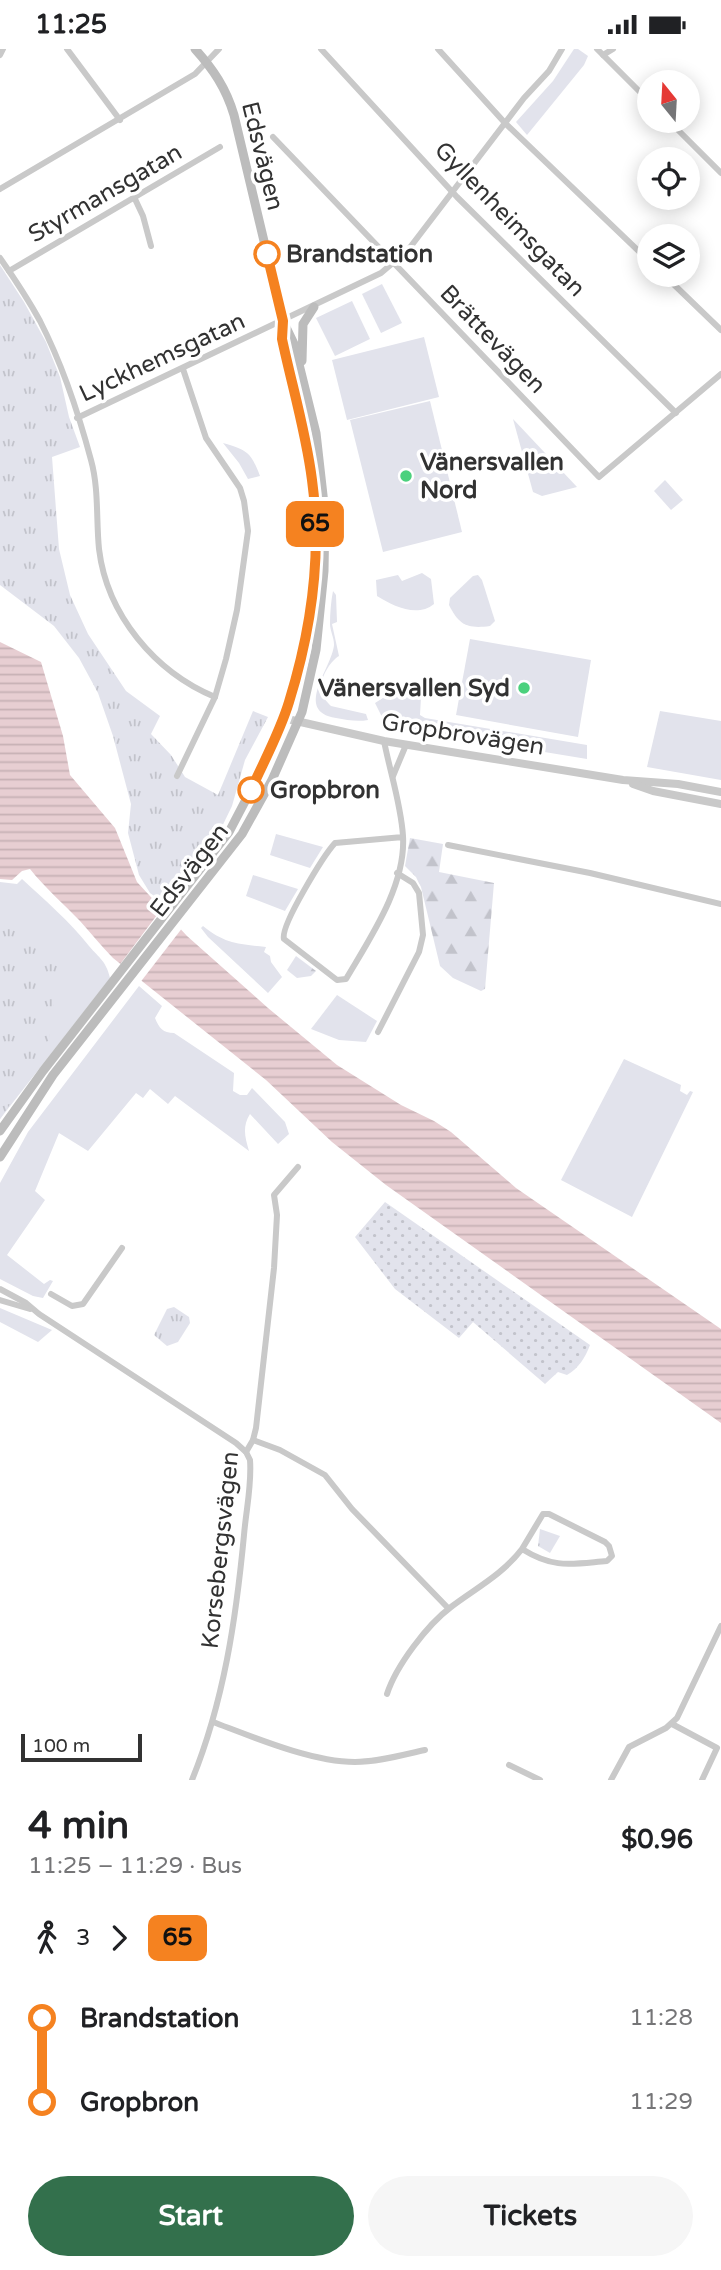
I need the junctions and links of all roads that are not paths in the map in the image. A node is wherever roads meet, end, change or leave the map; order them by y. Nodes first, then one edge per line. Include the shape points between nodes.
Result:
1 (67, 49) edge
2 (195, 49) edge
3 (219, 49) edge
4 (321, 49) edge
5 (438, 49) edge
6 (562, 49) edge
7 (597, 49) edge
8 (613, 49) edge
9 (603, 55) junction
10 (207, 62) junction
11 (637, 89) edge
12 (120, 120) junction
13 (505, 123) junction
14 (681, 133) edge
15 (272, 137) dead end
16 (220, 147) dead end
17 (721, 173) edge
18 (0, 189) edge
19 (453, 191) junction
20 (135, 199) junction
21 (151, 246) dead end
22 (637, 250) edge
23 (0, 258) edge
24 (393, 265) junction
25 (9, 271) junction
26 (676, 287) edge
27 (314, 307) junction
28 (283, 321) junction
29 (721, 330) edge
30 (183, 369) junction
31 (721, 375) edge
32 (303, 377) junction
33 (676, 413) junction
34 (77, 418) junction
35 (215, 697) junction
36 (283, 718) junction
37 (298, 722) junction
38 (384, 741) junction
39 (406, 745) junction
40 (177, 776) dead end
41 (393, 776) junction
42 (624, 780) junction
43 (721, 792) edge
44 (721, 804) edge
45 (403, 837) junction
46 (448, 845) dead end
47 (397, 873) junction
48 (185, 897) junction
49 (721, 904) edge
50 (117, 984) junction
51 (378, 1033) dead end
52 (0, 1131) edge
53 (0, 1157) edge
54 (298, 1167) dead end
55 (122, 1248) dead end
56 (0, 1289) edge
57 (51, 1294) dead end
58 (0, 1300) edge
59 (32, 1309) junction
60 (253, 1440) junction
61 (246, 1451) junction
62 (522, 1549) junction
63 (449, 1608) junction
64 (721, 1626) edge
65 (387, 1694) dead end
66 (213, 1721) junction
67 (671, 1724) junction
68 (719, 1749) edge
69 (425, 1750) dead end
70 (509, 1765) dead end
71 (192, 1780) edge
72 (540, 1780) edge
73 (611, 1780) edge
74 (702, 1780) edge

1 - 12 street
2 - 10 main road, Edsvägen
3 - 10 street
4 - 19 street, Gyllenheimsgatan
5 - 13 street
6 - 13 street, Lyckhemsgatan via 550,71
7 - 9 street
8 - 9 street
9 - 11 street
10 - 12 street via 195,75
10 - 28 main road, Edsvägen via 234,115
12 - 18 street
13 - 19 street, Lyckhemsgatan
13 - 22 street
14 - 17 street
15 - 24 street, Brättevägen
16 - 20 street, Styrmansgatan
19 - 24 street, Lyckhemsgatan
19 - 33 street, Gyllenheimsgatan
20 - 21 street
20 - 25 street, Styrmansgatan
23 - 25 street
24 - 27 street, Lyckhemsgatan
24 - 33 street, Brättevägen via 599,477
25 - 34 street via 44,330
26 - 29 street
27 - 28 street, Lyckhemsgatan
27 - 32 main road via 302,332
28 - 30 street, Lyckhemsgatan
28 - 32 main road, Edsvägen
28 - 36 main road, Edsvägen via 282,339 308,451 315,515 314,575 305,640
30 - 34 street, Lyckhemsgatan
30 - 35 street via 206,438 240,488 247,515 237,610
31 - 33 street
32 - 37 main road, Edsvägen via 316,433 325,513 316,650
34 - 35 street via 96,482 100,554 117,605 160,664 188,685
35 - 40 street
36 - 37 street, Gropbrovägen
36 - 48 main road, Edsvägen via 229,832
37 - 38 street, Gropbrovägen
37 - 48 main road, Edsvägen via 242,834
38 - 39 street, Gropbrovägen
38 - 41 street
39 - 41 street
39 - 42 street, Gropbrovägen
41 - 45 street
42 - 43 street, Gropbrovägen
42 - 44 street, Gropbrovägen via 653,791
45 - 47 street
45 - 47 street via 335,843 282,935 337,980 346,979 383,916
46 - 49 street
47 - 51 street via 419,893 423,935
48 - 50 main road, Edsvägen
50 - 52 main road, Edsvägen
50 - 53 main road, Edsvägen
54 - 60 street, Korsebergsvägen via 274,1195 274,1268
55 - 57 street via 83,1304 72,1306
56 - 59 street
58 - 59 street
59 - 61 street
60 - 61 street, Korsebergsvägen
60 - 63 street via 325,1475
61 - 66 street, Korsebergsvägen via 251,1468 237,1603
62 - 62 street via 554,1564 607,1561 612,1556 610,1545 549,1514 543,1514
62 - 63 street via 500,1572
63 - 65 street via 393,1675
64 - 67 street
66 - 69 street via 344,1762
66 - 71 street, Korsebergsvägen
67 - 68 street
67 - 73 street via 629,1747
68 - 74 street
70 - 72 street

